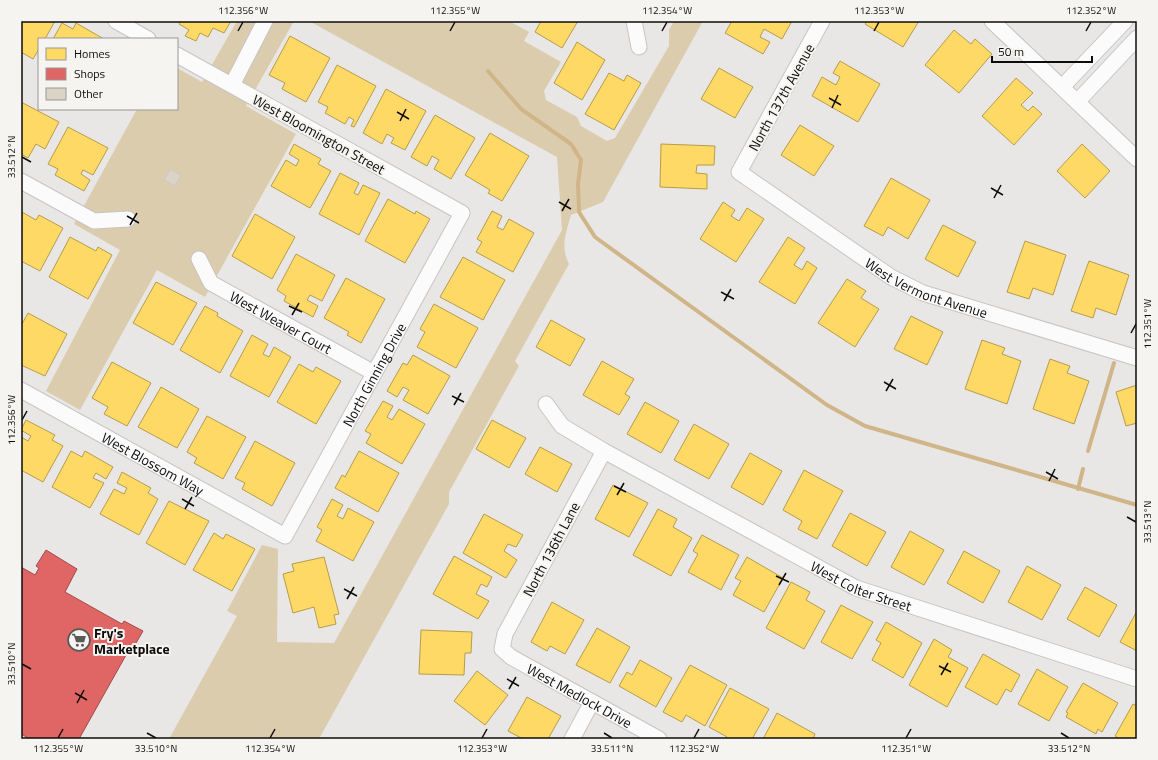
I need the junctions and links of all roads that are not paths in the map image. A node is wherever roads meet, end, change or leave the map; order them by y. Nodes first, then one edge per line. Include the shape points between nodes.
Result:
1 (116, 21) edge
2 (265, 21) edge
3 (634, 21) edge
4 (822, 21) edge
5 (992, 21) edge
6 (1125, 21) edge
7 (146, 38) edge
8 (1137, 38) edge
9 (1106, 40) junction
10 (639, 46) dead end
11 (1121, 55) junction
12 (178, 56) edge
13 (232, 85) junction
14 (1062, 87) junction
15 (1077, 102) junction
16 (1137, 159) edge
17 (739, 172) joint
18 (21, 180) edge
19 (462, 213) joint
20 (128, 219) dead end
21 (199, 259) dead end
22 (1137, 358) edge
23 (374, 374) junction
24 (21, 390) edge
25 (546, 404) dead end
26 (604, 451) junction
27 (285, 536) joint
28 (502, 649) joint
29 (1137, 679) edge
30 (592, 702) junction
31 (572, 739) edge
32 (659, 739) edge

1 - 7 street
2 - 13 street
3 - 10 street
4 - 17 street, North 137th Avenue
5 - 14 street
6 - 9 street
8 - 11 street
9 - 11 street
9 - 14 street
11 - 15 street
12 - 13 street, West Bloomington Street
13 - 19 street, West Bloomington Street
14 - 15 street
15 - 16 street
17 - 22 street, West Vermont Avenue via 891,277 923,293
18 - 20 street via 94,221
19 - 23 street, North Ginning Drive
21 - 23 street, West Weaver Court via 211,283
23 - 27 street, North Ginning Drive
24 - 27 street, West Blossom Way
25 - 26 street, West Colter Street via 562,426
26 - 28 street, North 136th Lane via 505,634
26 - 29 street, West Colter Street via 856,588
28 - 30 street, West Medlock Drive via 511,657
30 - 31 street
30 - 32 street, West Medlock Drive

